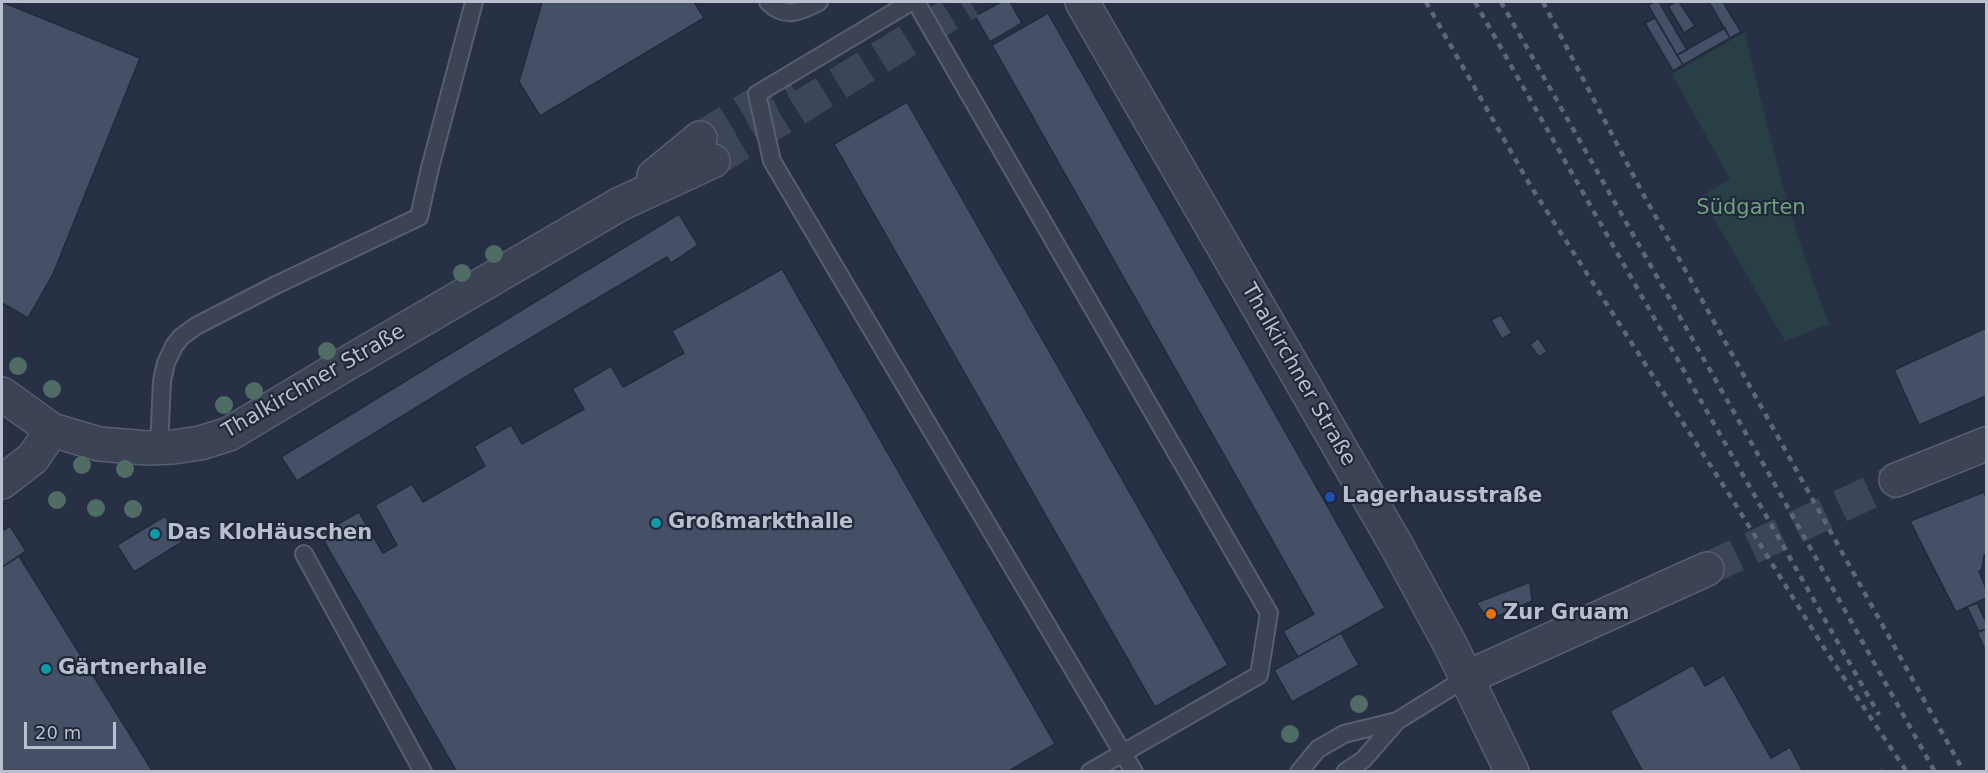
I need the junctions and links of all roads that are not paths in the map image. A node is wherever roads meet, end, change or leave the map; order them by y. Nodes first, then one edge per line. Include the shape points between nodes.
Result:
1 (474, 2) edge
2 (768, 2) edge
3 (819, 2) edge
4 (914, 2) edge
5 (1082, 2) edge
6 (707, 150) tunnel mouth
7 (2, 394) edge
8 (52, 430) junction
9 (1986, 444) edge
10 (159, 447) junction
11 (1896, 480) tunnel mouth
12 (2, 482) edge
13 (304, 554) dead end
14 (1707, 569) tunnel mouth
15 (1466, 678) junction
16 (1397, 721) junction
17 (1123, 753) junction
18 (423, 771) edge
19 (1090, 771) edge
20 (1134, 771) edge
21 (1299, 771) edge
22 (1345, 771) edge
23 (1512, 771) edge

1 - 10 lane via 420,217 276,285 181,337 166,363 162,381
2 - 3 lane via 793,14
4 - 17 lane via 1269,613 1259,675
4 - 17 lane via 758,94 772,161
5 - 15 street, Thalkirchner Straße via 1390,533
6 - 10 street, Thalkirchner Straße via 229,434 200,443
7 - 8 street, Thalkirchner Straße
8 - 10 street, Thalkirchner Straße via 99,444
8 - 12 street via 33,458
9 - 11 street
13 - 18 lane
14 - 15 street
15 - 16 lane
15 - 23 street
16 - 21 lane via 1344,734 1318,749
16 - 22 lane via 1363,760
17 - 19 lane
17 - 20 lane

